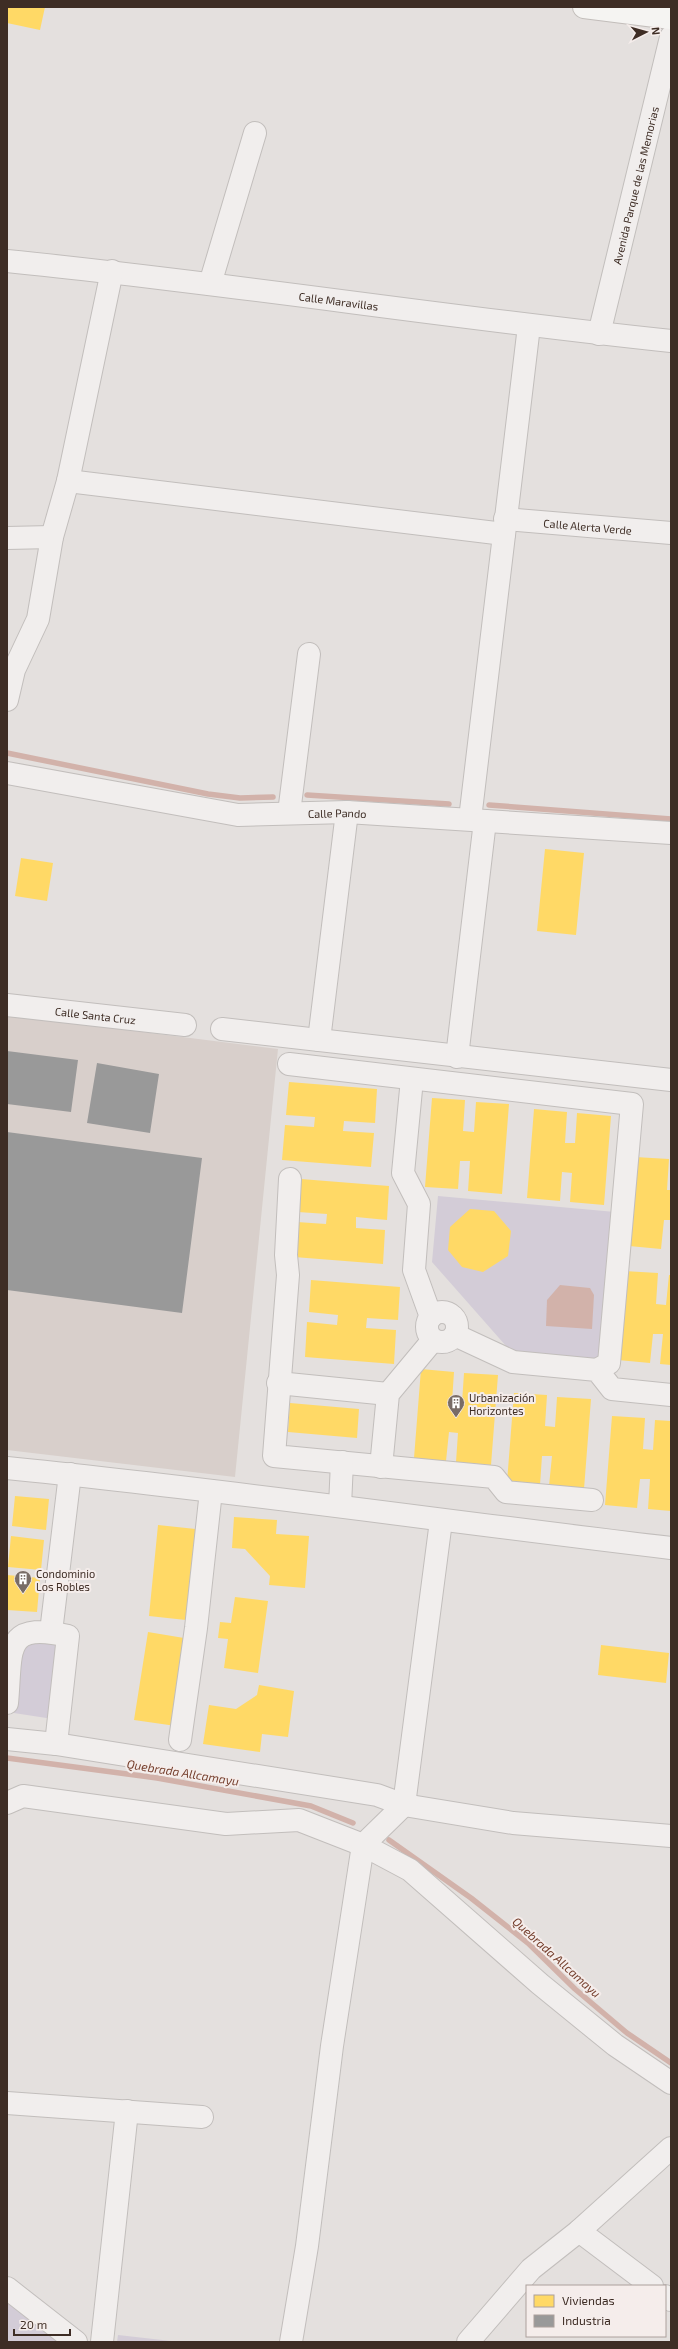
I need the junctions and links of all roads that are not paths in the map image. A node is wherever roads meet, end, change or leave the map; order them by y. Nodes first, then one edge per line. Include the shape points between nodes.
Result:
1 (584, 7) edge
2 (671, 18) edge
3 (671, 37) edge
4 (255, 133) dead end
5 (7, 261) edge
6 (112, 271) junction
7 (210, 284) junction
8 (529, 326) junction
9 (599, 334) junction
10 (671, 341) edge
11 (68, 481) junction
12 (504, 526) junction
13 (671, 533) edge
14 (52, 537) junction
15 (7, 538) edge
16 (309, 654) dead end
17 (7, 700) edge
18 (7, 773) edge
19 (347, 812) junction
20 (289, 813) junction
21 (477, 820) junction
22 (671, 833) edge
23 (7, 1005) edge
24 (185, 1026) dead end
25 (222, 1029) dead end
26 (320, 1040) junction
27 (457, 1057) junction
28 (289, 1064) dead end
29 (412, 1079) junction
30 (671, 1080) edge
31 (290, 1179) dead end
32 (430, 1317) junction
33 (455, 1335) junction
34 (433, 1340) junction
35 (597, 1370) junction
36 (278, 1383) junction
37 (388, 1394) junction
38 (671, 1395) edge
39 (342, 1462) junction
40 (7, 1468) edge
41 (381, 1468) junction
42 (70, 1474) junction
43 (211, 1491) junction
44 (592, 1500) dead end
45 (340, 1506) junction
46 (441, 1521) junction
47 (671, 1548) edge
48 (51, 1632) junction
49 (7, 1703) edge
50 (7, 1739) edge
51 (180, 1740) dead end
52 (56, 1744) junction
53 (7, 1803) edge
54 (404, 1805) junction
55 (671, 1836) edge
56 (363, 1845) junction
57 (671, 2083) edge
58 (7, 2103) edge
59 (127, 2110) junction
60 (202, 2117) dead end
61 (671, 2148) edge
62 (579, 2231) junction
63 (651, 2285) edge
64 (7, 2288) edge
65 (474, 2340) edge
66 (76, 2342) edge
67 (102, 2342) edge
68 (291, 2342) edge

1 - 2 main road
3 - 9 street, Avenida Parque de las Memorias
4 - 7 street
5 - 6 street, Calle Maravillas
6 - 7 street, Calle Maravillas
6 - 11 street
7 - 8 street, Calle Maravillas
8 - 9 street, Calle Maravillas
8 - 12 street
9 - 10 street, Calle Maravillas
11 - 12 street, Calle Alerta Verde
11 - 14 street
12 - 13 street, Calle Alerta Verde
12 - 21 street
14 - 15 street
14 - 17 street via 38,619 14,670
16 - 20 street
18 - 20 street, Calle Pando via 238,815
19 - 20 street, Calle Pando
19 - 21 street, Calle Pando
19 - 26 street
21 - 22 street, Calle Pando
21 - 27 street
23 - 24 street, Calle Santa Cruz
25 - 26 street
26 - 27 street
27 - 30 street
28 - 29 street
29 - 32 street via 403,1173 419,1204 414,1270
29 - 35 street via 632,1104 609,1363
31 - 36 street via 286,1255 288,1275
32 - 33 street via 444,1312 453,1316 458,1326
32 - 34 street via 427,1327
33 - 34 street via 448,1342
33 - 35 street via 513,1362
34 - 37 street
35 - 38 street via 612,1390
36 - 37 street
36 - 39 street via 274,1456
37 - 41 street
39 - 41 street
39 - 45 street
40 - 42 street
41 - 44 street via 494,1477 506,1492
42 - 43 street
42 - 48 street
43 - 45 street
43 - 51 street via 196,1628
45 - 46 street
46 - 47 street
46 - 54 street
48 - 49 street via 28,1633 18,1639 12,1648
48 - 52 street via 68,1636
50 - 52 street
52 - 54 street via 376,1795
53 - 56 street via 23,1796 226,1824 299,1820
54 - 55 street via 513,1823
54 - 56 street
56 - 57 street via 410,1870 540,1984 615,2045
56 - 68 street via 332,2046 307,2246
58 - 59 street
59 - 60 street
59 - 67 street
61 - 62 street
62 - 63 street
62 - 65 street via 532,2268
64 - 66 street

